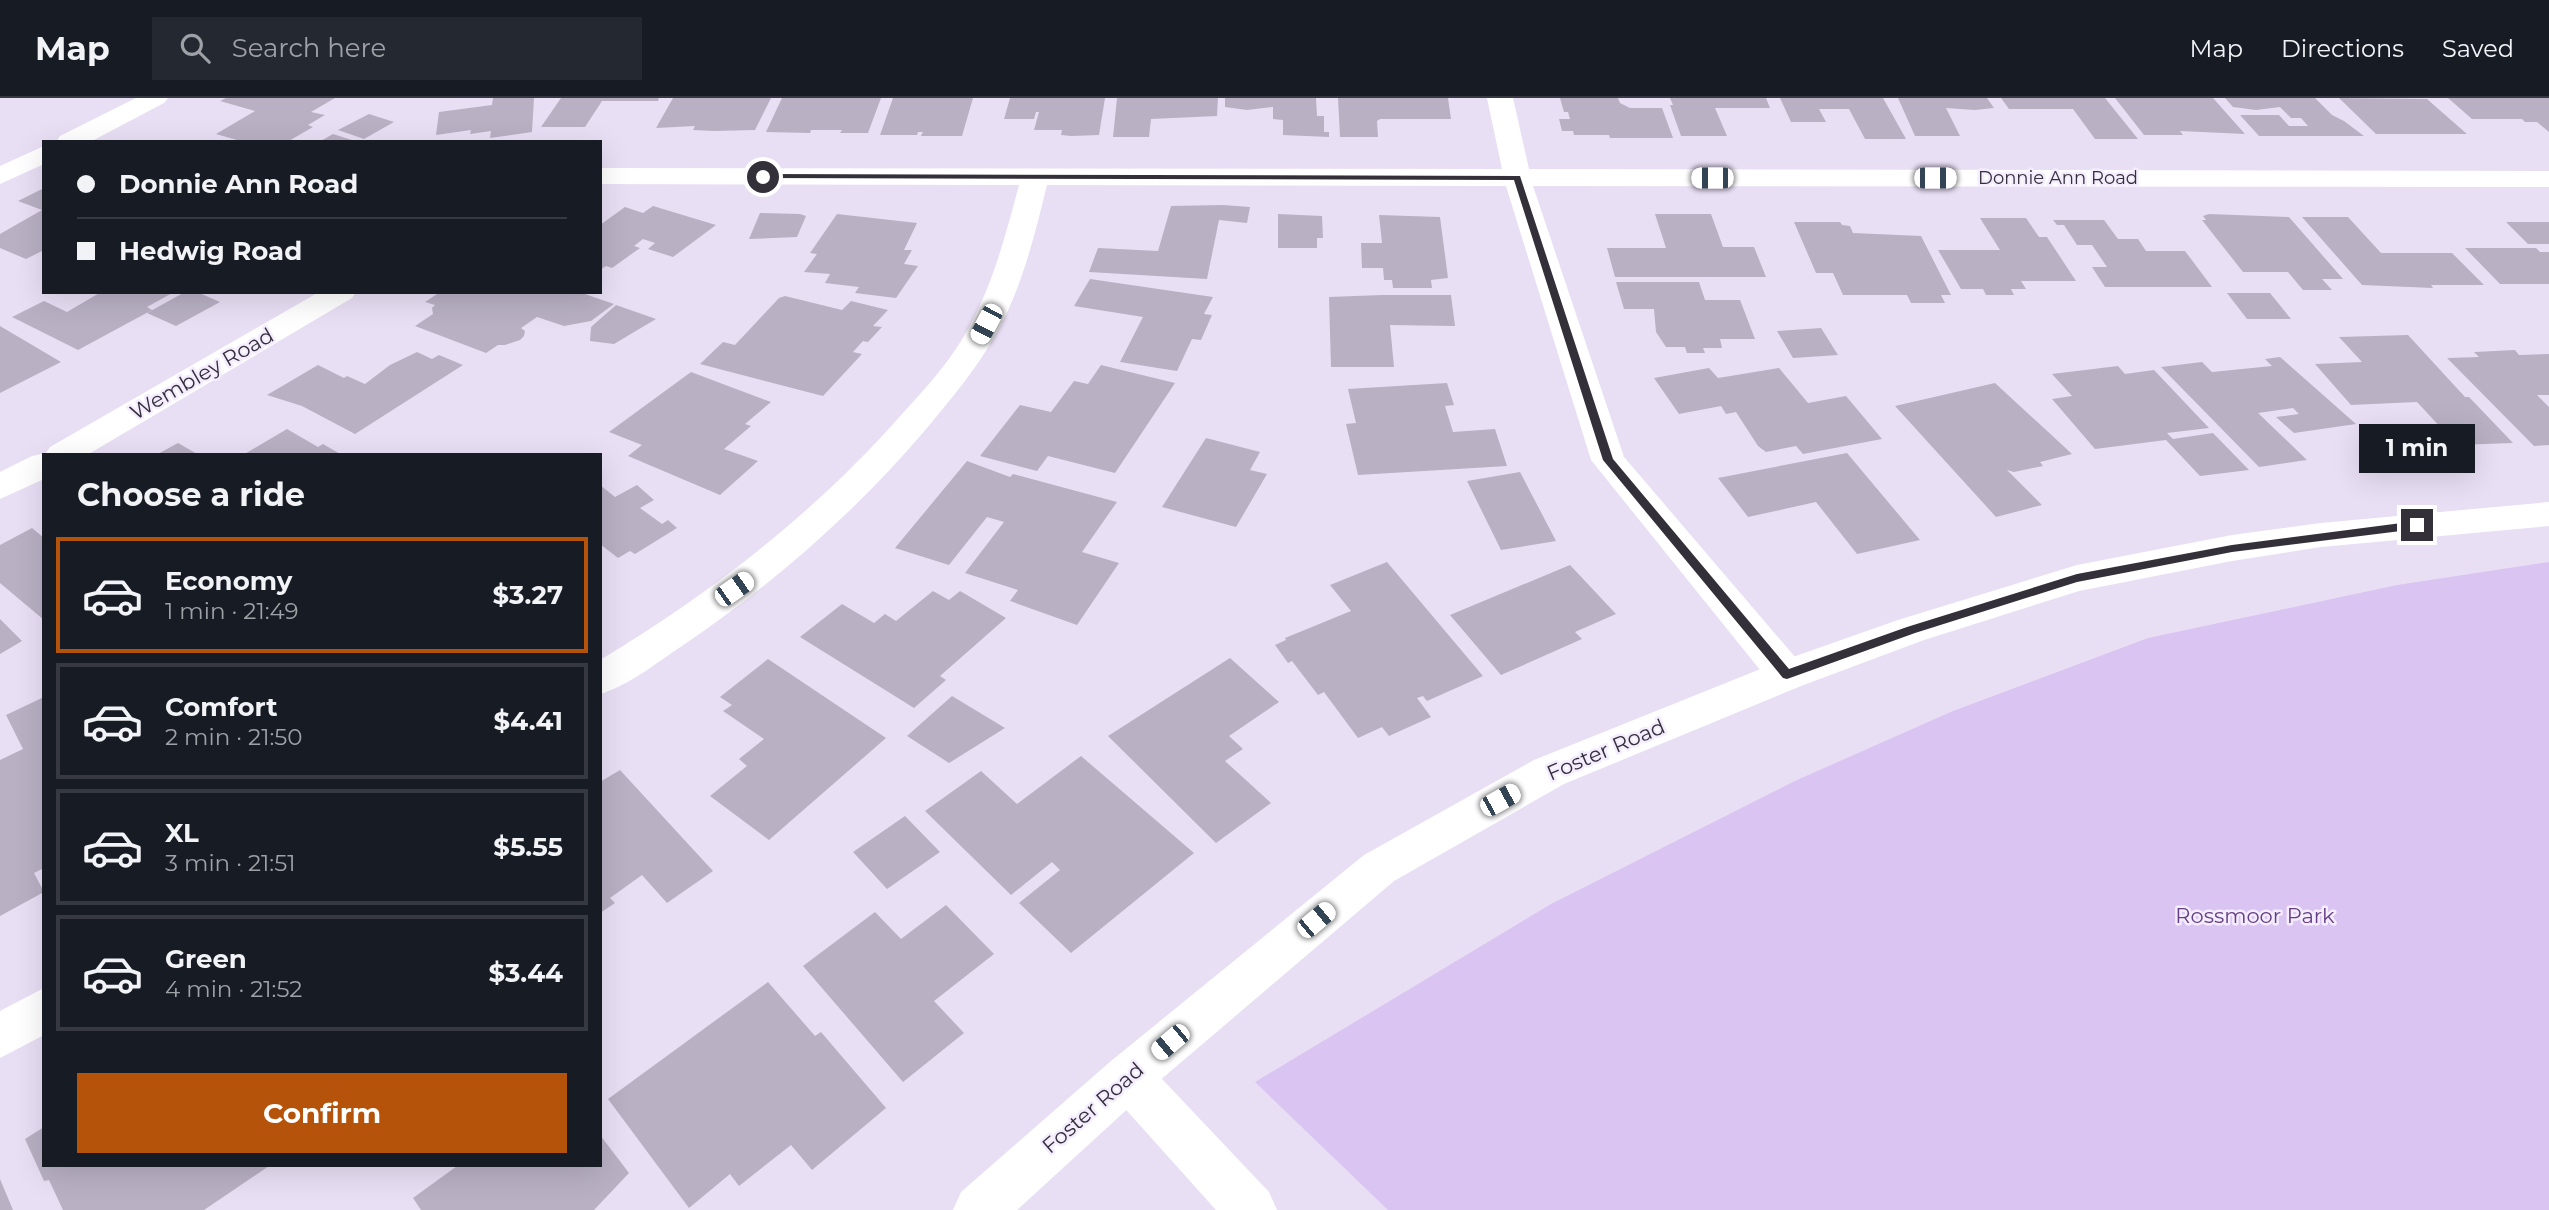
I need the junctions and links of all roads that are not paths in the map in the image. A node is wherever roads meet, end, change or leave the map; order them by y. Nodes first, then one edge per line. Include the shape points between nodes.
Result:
1 (155, 98) edge
2 (1500, 98) edge
3 (73, 140) edge
4 (42, 155) edge
5 (0, 176) edge
6 (602, 176) edge
7 (1035, 177) junction
8 (1517, 178) junction
9 (2549, 179) edge
10 (338, 294) edge
11 (65, 453) edge
12 (42, 465) edge
13 (0, 486) edge
14 (2549, 514) edge
15 (1787, 675) junction
16 (602, 678) edge
17 (42, 1011) edge
18 (0, 1036) edge
19 (1128, 1077) junction
20 (979, 1210) edge
21 (1251, 1210) edge

1 - 3 street
2 - 8 street
4 - 5 street
6 - 7 street, Donnie Ann Road
7 - 8 street, Donnie Ann Road
7 - 16 street via 1014,259 993,310 960,367 909,430 843,499 755,574
8 - 9 street, Donnie Ann Road
8 - 15 street via 1608,460
10 - 11 street, Wembley Road
12 - 13 street
14 - 15 street, Foster Road via 2321,535 2077,578
15 - 19 street, Foster Road via 1549,772 1379,868
17 - 18 street
19 - 20 street, Foster Road
19 - 21 street

